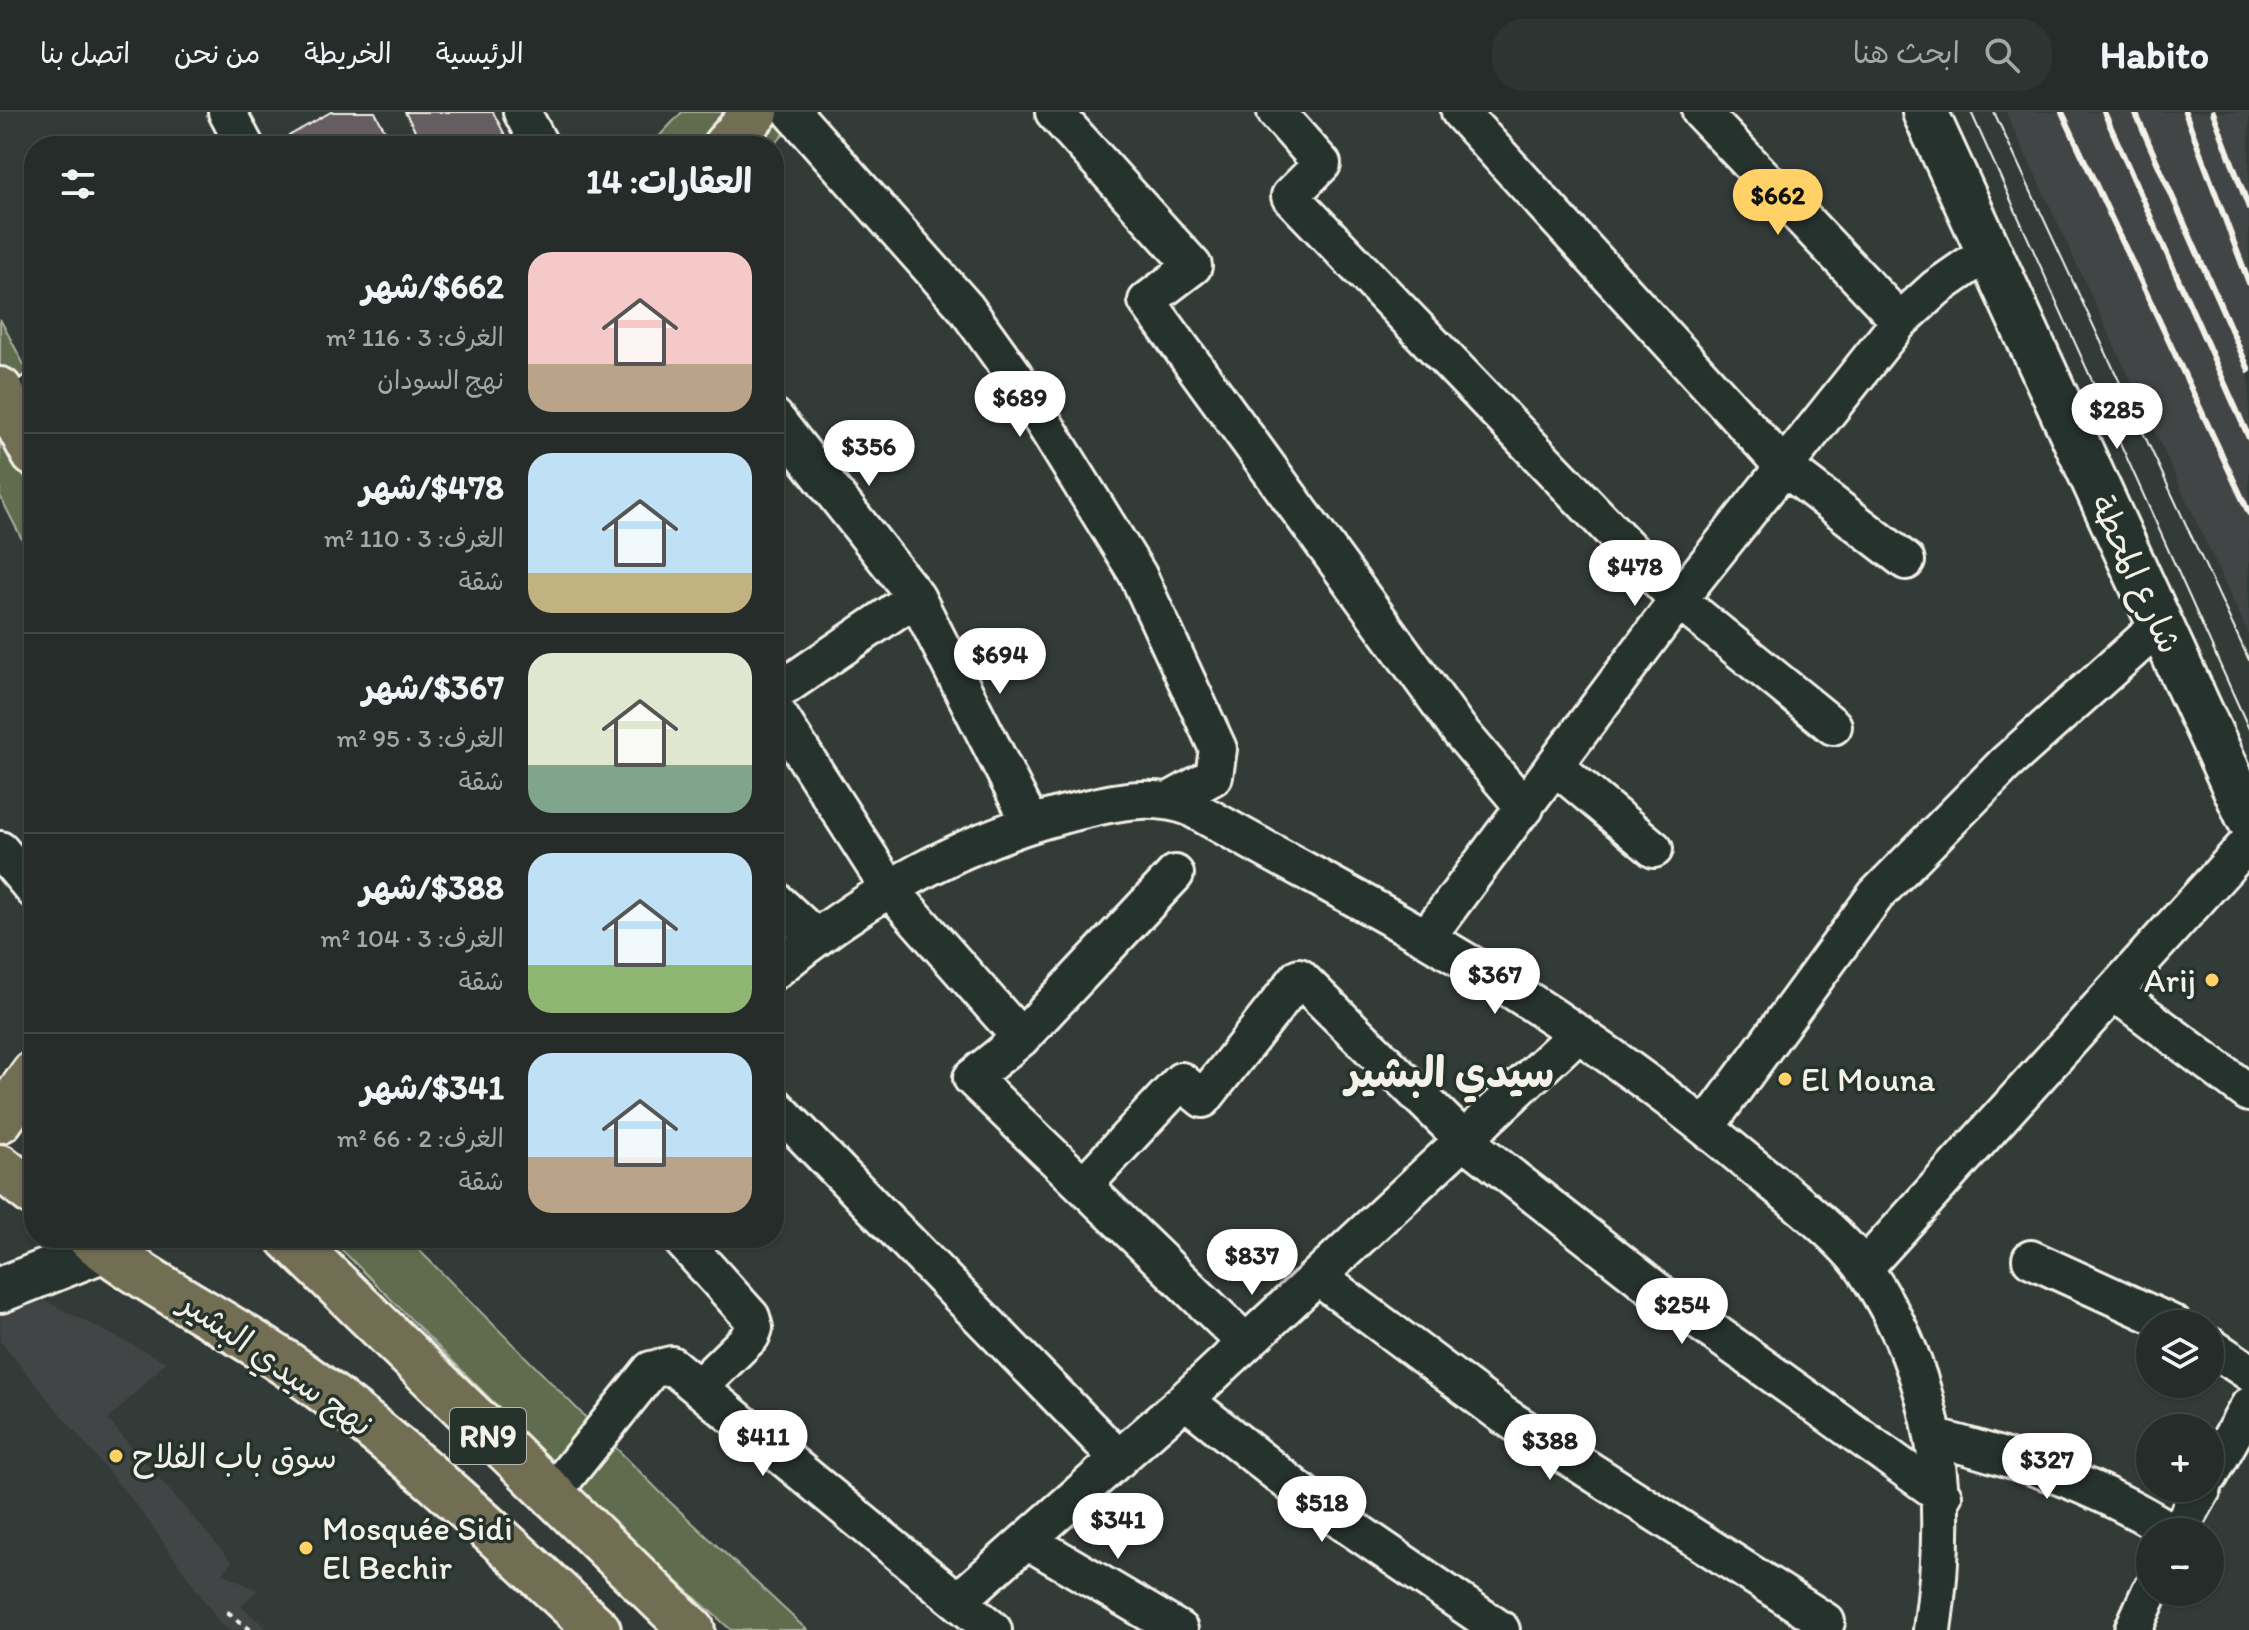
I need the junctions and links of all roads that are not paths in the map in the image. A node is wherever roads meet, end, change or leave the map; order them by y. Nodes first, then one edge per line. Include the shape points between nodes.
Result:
1 (227, 112) edge
2 (756, 112) edge
3 (792, 112) edge
4 (1054, 112) edge
5 (1276, 112) edge
6 (1460, 112) edge
7 (1701, 112) edge
8 (1925, 112) edge
9 (240, 136) edge
10 (734, 136) edge
11 (1988, 252) junction
12 (1900, 321) junction
13 (14, 396) edge
14 (24, 425) edge
15 (784, 430) edge
16 (1784, 467) junction
17 (1906, 561) dead end
18 (916, 597) junction
19 (1678, 600) junction
20 (2159, 626) junction
21 (784, 687) edge
22 (784, 724) edge
23 (1833, 726) dead end
24 (1555, 766) junction
25 (1171, 800) junction
26 (1525, 808) junction
27 (2249, 818) edge
28 (1030, 822) junction
29 (2249, 842) edge
30 (1654, 849) dead end
31 (0, 850) edge
32 (1175, 874) dead end
33 (24, 878) edge
34 (889, 888) junction
35 (784, 908) edge
36 (816, 938) junction
37 (1426, 938) junction
38 (784, 963) edge
39 (2114, 992) junction
40 (1578, 1033) junction
41 (1021, 1038) junction
42 (24, 1087) edge
43 (2249, 1093) edge
44 (784, 1115) edge
45 (0, 1120) edge
46 (1706, 1127) junction
47 (1463, 1139) junction
48 (0, 1167) edge
49 (1084, 1185) junction
50 (24, 1186) edge
51 (87, 1248) edge
52 (105, 1248) edge
53 (299, 1248) edge
54 (689, 1248) edge
55 (2031, 1259) dead end
56 (1864, 1268) junction
57 (1318, 1277) junction
58 (0, 1290) edge
59 (2142, 1310) edge
60 (1246, 1343) junction
61 (2224, 1355) edge
62 (2249, 1372) edge
63 (699, 1387) junction
64 (1185, 1400) junction
65 (2249, 1406) edge
66 (1936, 1438) junction
67 (2224, 1450) edge
68 (1119, 1459) junction
69 (550, 1496) junction
70 (1943, 1496) junction
71 (2151, 1518) edge
72 (1028, 1541) junction
73 (959, 1600) junction
74 (2144, 1606) edge
75 (1826, 1622) dead end
76 (598, 1630) edge
77 (692, 1630) edge
78 (993, 1630) edge
79 (1179, 1630) edge
80 (1501, 1630) edge
81 (1932, 1630) edge
82 (2133, 1630) edge

1 - 9 street
2 - 10 main road
3 - 25 street via 966,308 1060,445 1138,575 1218,749 1214,776
4 - 26 street via 1193,266 1147,301 1459,730
5 - 19 street via 1322,164 1290,196
6 - 16 street
7 - 12 street
8 - 11 street, شارع المحطة
11 - 12 street
11 - 20 street, شارع المحطة
12 - 16 street
13 - 14 main road
15 - 18 street
16 - 17 street
16 - 19 street
18 - 21 street
18 - 28 street
19 - 23 street
19 - 24 street
20 - 27 street, شارع المحطة
20 - 46 street via 2005,764 1876,895
22 - 34 street
24 - 26 street
24 - 30 street
25 - 28 street via 1116,802
25 - 37 street
26 - 37 street
28 - 34 street
29 - 39 street
31 - 33 street
32 - 41 street
34 - 36 street
34 - 41 street
35 - 36 street
36 - 38 street
37 - 40 street
39 - 43 street
39 - 56 street
40 - 46 street
40 - 47 street
41 - 49 street via 972,1078
42 - 45 main road
44 - 68 street
46 - 56 street
47 - 49 street via 1299,977 1203,1099 1181,1081
47 - 57 street
47 - 70 street via 1662,1295
48 - 50 main road
49 - 60 street
51 - 58 street
52 - 76 main road, نهج سيدي البشير / RN9 via 350,1410 501,1537
53 - 69 main road, RN9
54 - 63 street via 754,1325 751,1336
55 - 59 street
56 - 66 street via 1904,1342
57 - 60 street
57 - 75 street via 1503,1415
60 - 64 street
61 - 62 street
63 - 69 street via 671,1365 651,1370
63 - 73 street
64 - 68 street
64 - 80 street via 1311,1500
65 - 67 street
66 - 70 street
66 - 71 street via 2078,1480
68 - 72 street
69 - 77 main road, RN9
70 - 81 street
72 - 73 street
72 - 79 street
73 - 78 street
74 - 82 street

